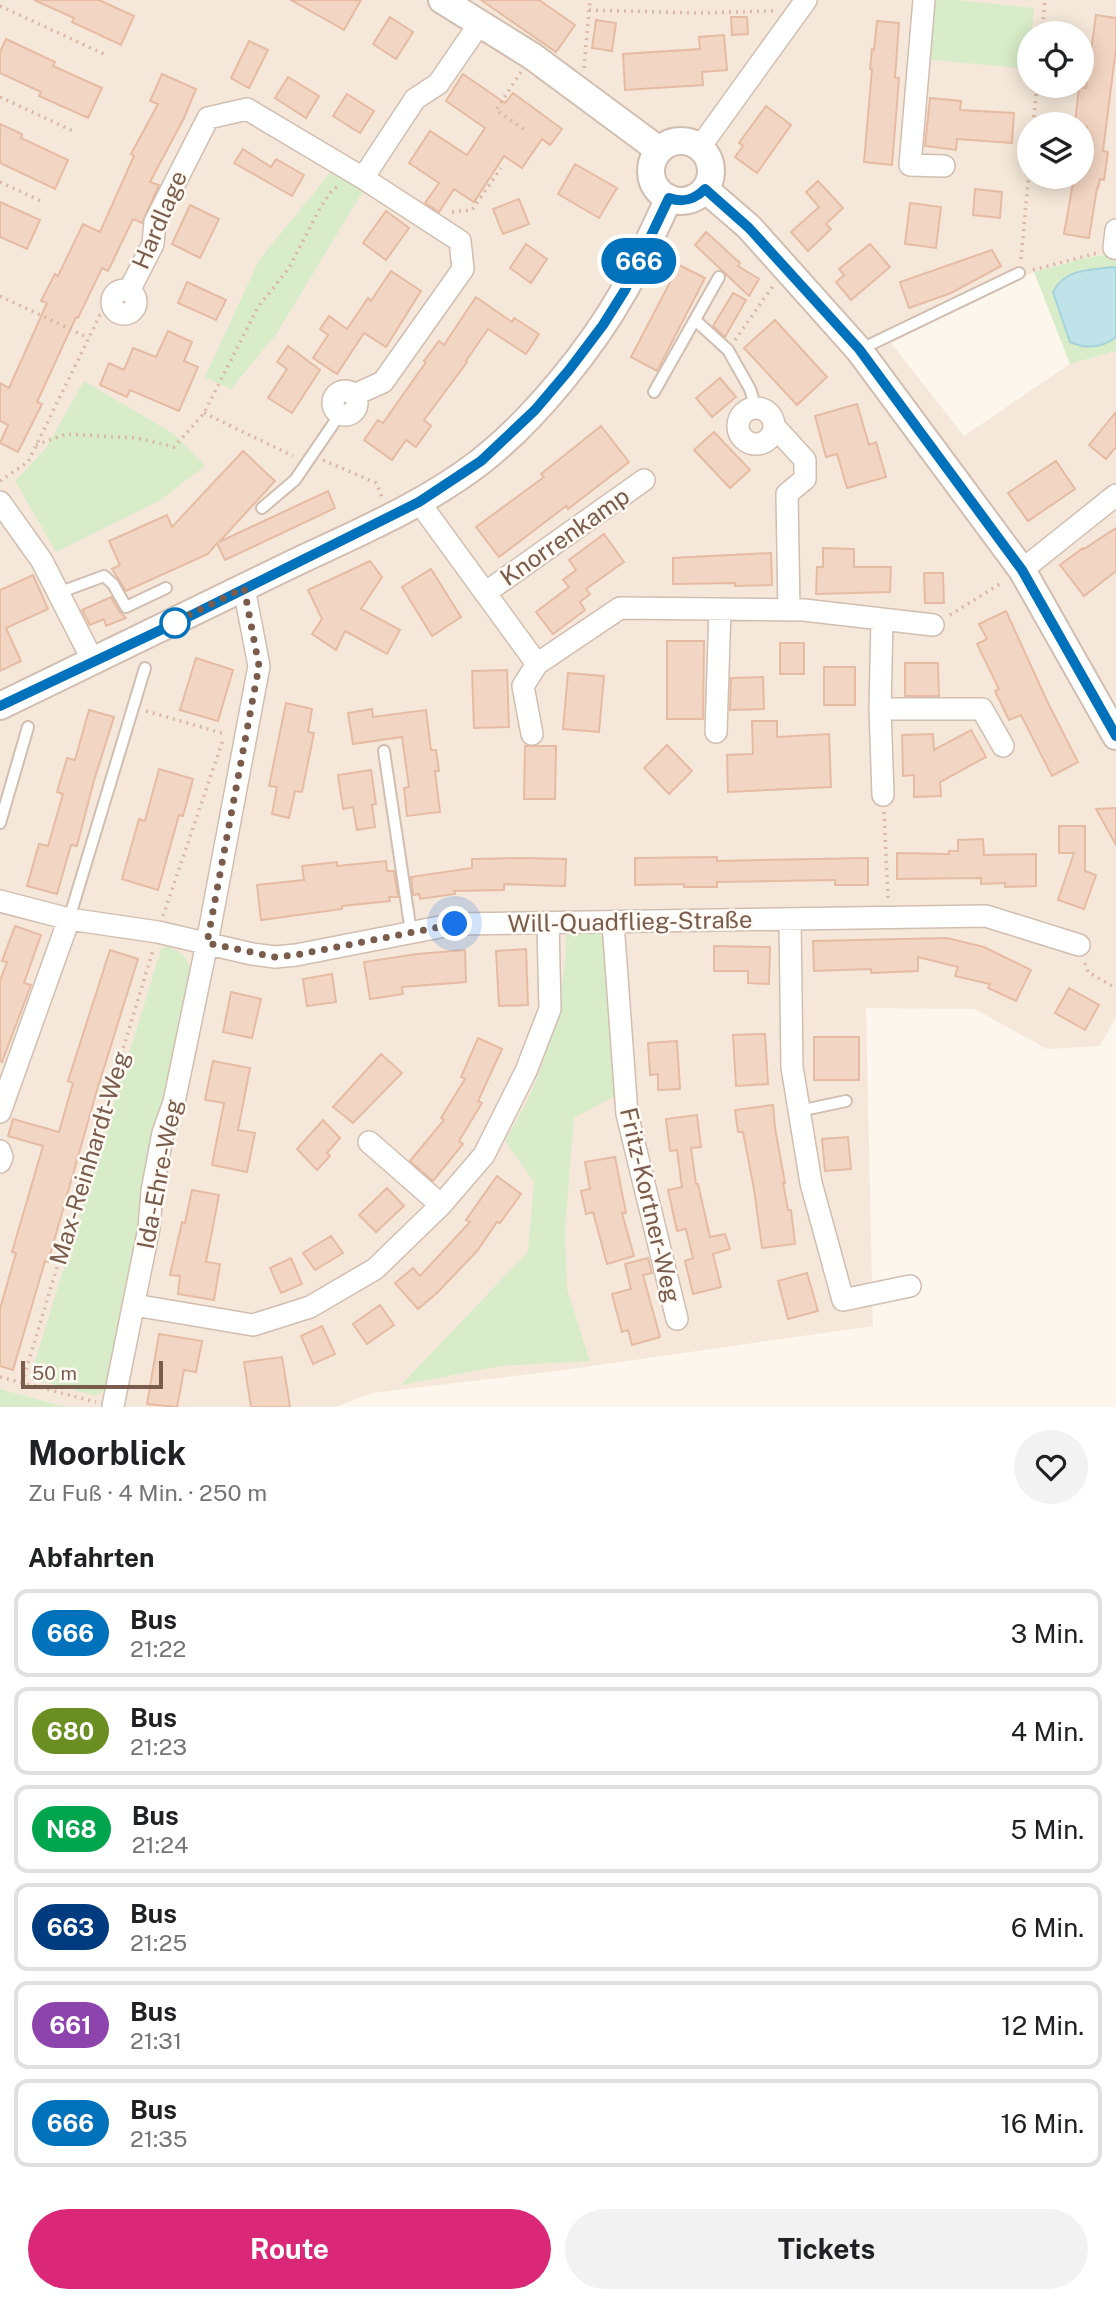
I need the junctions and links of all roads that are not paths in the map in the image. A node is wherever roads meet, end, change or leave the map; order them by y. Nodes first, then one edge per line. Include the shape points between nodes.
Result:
1 (442, 0) edge
2 (924, 0) edge
3 (802, 5) edge
4 (480, 23) junction
5 (700, 147) junction
6 (659, 150) junction
7 (944, 166) dead end
8 (363, 178) junction
9 (705, 189) junction
10 (669, 198) junction
11 (1019, 273) road end
12 (719, 277) dead end
13 (114, 307) road end
14 (695, 320) junction
15 (859, 349) junction
16 (654, 392) dead end
17 (756, 409) junction
18 (340, 414) joint
19 (774, 426) junction
20 (644, 480) dead end
21 (1116, 495) edge
22 (0, 502) edge
23 (419, 502) junction
24 (262, 508) dead end
25 (1022, 570) junction
26 (166, 588) dead end
27 (244, 588) junction
28 (58, 593) junction
29 (485, 593) junction
30 (720, 609) junction
31 (789, 610) junction
32 (882, 619) junction
33 (933, 625) road end
34 (93, 661) junction
35 (537, 664) junction
36 (145, 668) dead end
37 (0, 706) edge
38 (880, 709) junction
39 (28, 727) dead end
40 (716, 732) dead end
41 (532, 734) dead end
42 (1116, 736) edge
43 (1003, 746) dead end
44 (384, 751) dead end
45 (883, 795) road end
46 (0, 823) edge
47 (0, 901) edge
48 (69, 919) junction
49 (790, 920) junction
50 (613, 923) junction
51 (548, 924) junction
52 (411, 932) junction
53 (207, 943) junction
54 (1079, 944) road end
55 (846, 1101) dead end
56 (799, 1111) junction
57 (0, 1112) edge
58 (369, 1142) dead end
59 (0, 1152) edge
60 (0, 1161) edge
61 (441, 1205) junction
62 (910, 1286) dead end
63 (134, 1305) junction
64 (677, 1319) dead end
65 (113, 1406) edge

1 - 4 street
2 - 7 street via 910,165
3 - 5 street
4 - 6 street
4 - 8 street via 438,84 415,99
5 - 6 street via 679,141
5 - 9 street via 711,167
6 - 10 street via 652,178
8 - 13 street, Hardlage via 247,109 208,118 155,222 153,244 129,291 136,300 134,309 123,314
8 - 18 street, Hardlage via 460,241 463,269 383,382 354,395 355,410
9 - 10 street via 691,199
9 - 15 street via 749,228
10 - 23 street via 625,290 569,370 481,461
11 - 15 lane
12 - 14 lane
14 - 16 lane
14 - 17 lane via 728,350
15 - 25 street
17 - 19 street via 771,416
17 - 19 street via 741,417 739,429 744,439 761,444
18 - 24 lane, Hardlage via 295,480
19 - 31 street via 805,460 805,480 787,494
20 - 29 street, Knorrenkamp
21 - 25 street
22 - 28 street via 43,561
23 - 27 street
23 - 29 street, Knorrenkamp
25 - 42 street
26 - 28 lane via 126,607 104,576
27 - 34 street
27 - 53 street via 259,666
28 - 34 street
29 - 35 street, Knorrenkamp
30 - 31 street
30 - 35 street via 620,608
30 - 40 street
31 - 32 street
32 - 33 street
32 - 38 street
34 - 37 street
35 - 41 street via 523,686
36 - 48 lane
38 - 43 street via 982,709
38 - 45 street
39 - 46 lane
44 - 52 lane
47 - 48 street
48 - 53 street
48 - 57 street
49 - 50 street, Will-Quadflieg-Straße
49 - 54 street, Will-Quadflieg-Straße via 986,916
49 - 56 street via 792,1067
50 - 51 street, Will-Quadflieg-Straße
50 - 64 street, Fritz-Kortner-Weg via 627,1114
51 - 52 street, Will-Quadflieg-Straße via 455,924
51 - 61 street via 550,1009 526,1071 484,1154
52 - 53 street, Will-Quadflieg-Straße via 275,957
53 - 63 street, Ida-Ehre-Weg via 161,1143
55 - 56 lane
56 - 62 street via 811,1183 843,1300
58 - 61 street
59 - 60 street
61 - 63 street via 375,1269 310,1307 253,1325
63 - 65 street, Ida-Ehre-Weg

